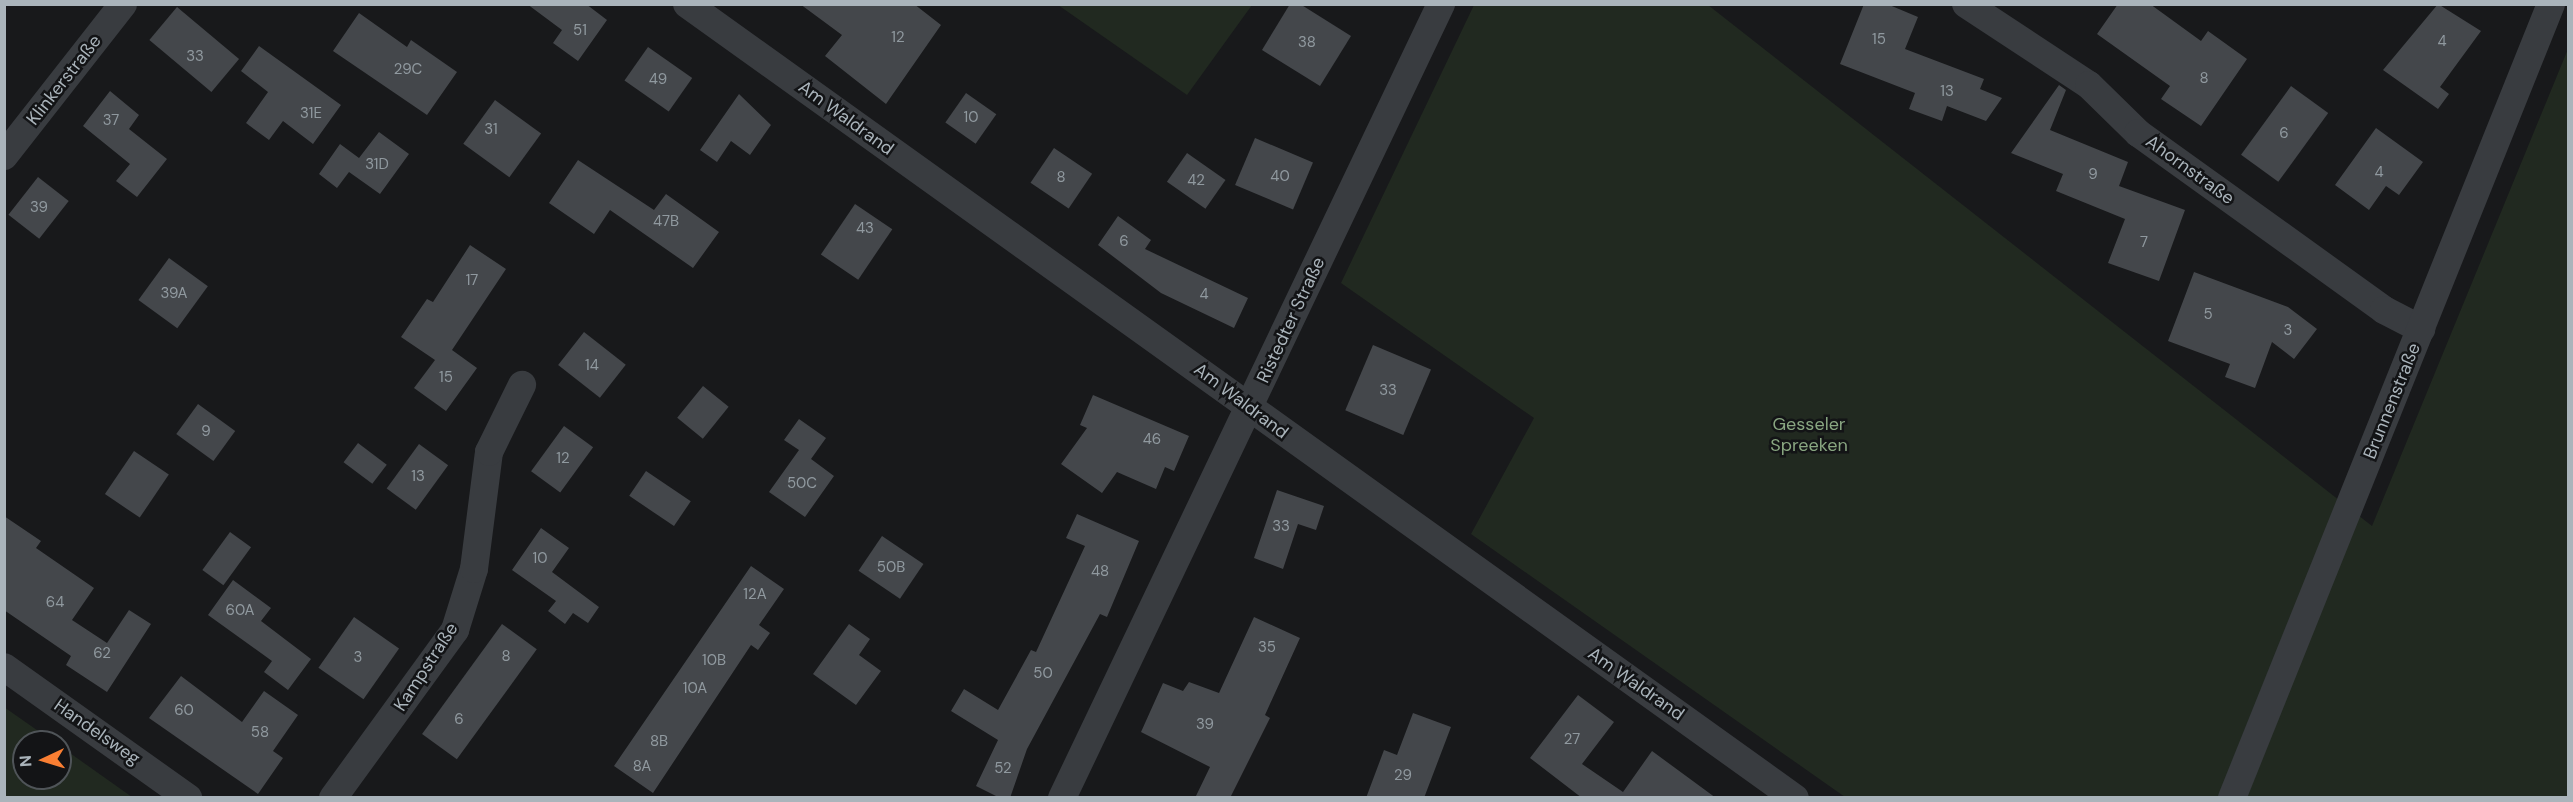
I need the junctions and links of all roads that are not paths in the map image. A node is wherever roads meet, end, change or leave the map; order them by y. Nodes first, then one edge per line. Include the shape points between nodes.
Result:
1 (123, 4) edge
2 (687, 4) edge
3 (1440, 4) edge
4 (1966, 4) edge
5 (2551, 4) edge
6 (4, 156) edge
7 (2421, 329) junction
8 (522, 385) dead end
9 (1250, 408) junction
10 (4, 667) edge
11 (188, 798) edge
12 (333, 798) edge
13 (1062, 798) edge
14 (1794, 798) edge
15 (2232, 798) edge

1 - 6 street, Klinkerstraße
2 - 9 street, Am Waldrand
3 - 9 street, Ristedter Straße
4 - 7 street, Ahornstraße via 2089,85 2138,133 2384,310
5 - 7 street, Brunnenstraße
7 - 15 street, Brunnenstraße
8 - 12 street, Kampstraße via 489,452 474,569 455,630
9 - 13 street, Ristedter Straße
9 - 14 street, Am Waldrand
10 - 11 street, Handelsweg

